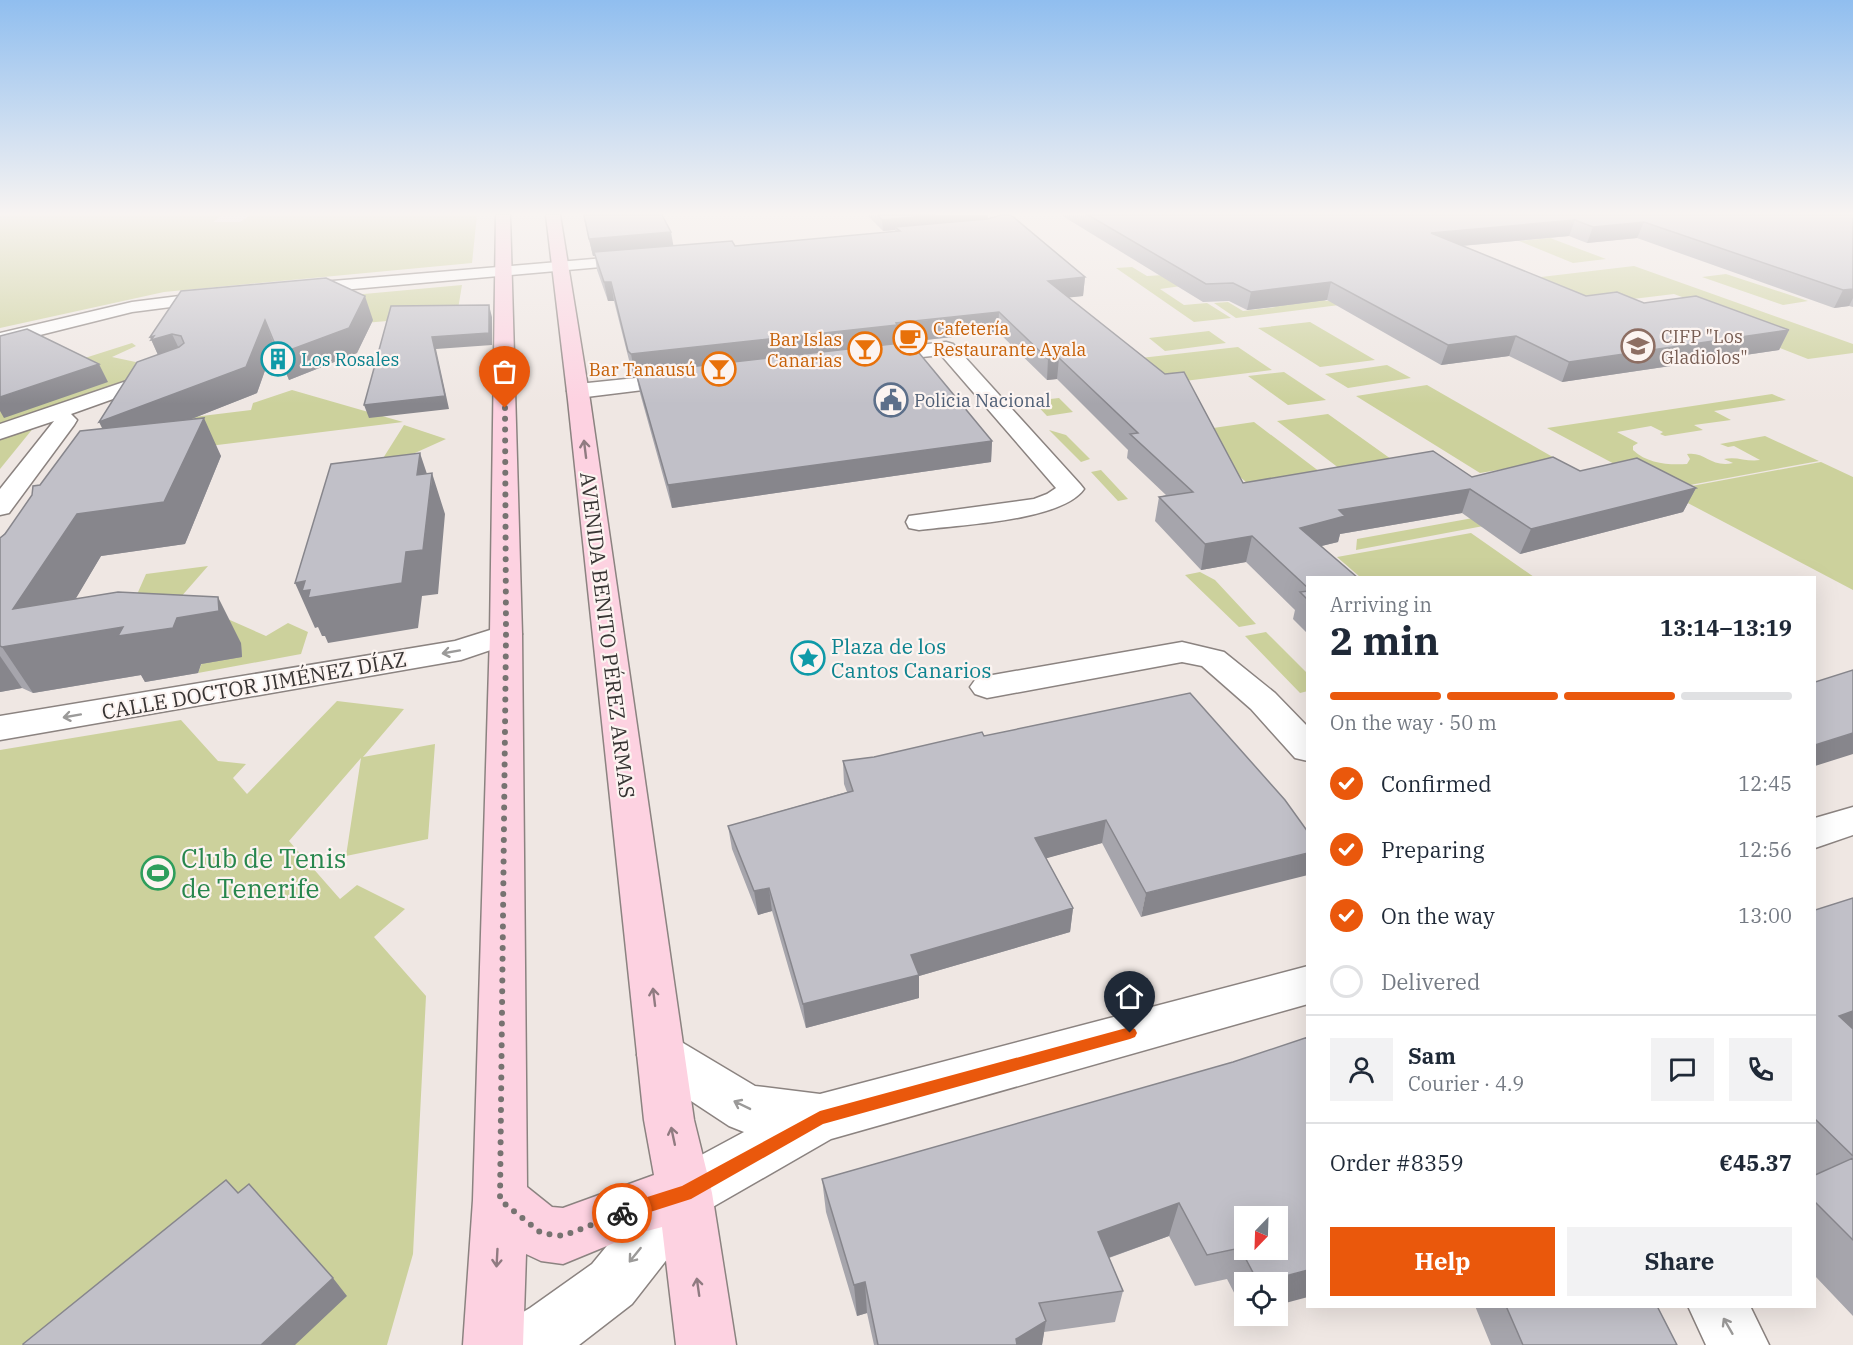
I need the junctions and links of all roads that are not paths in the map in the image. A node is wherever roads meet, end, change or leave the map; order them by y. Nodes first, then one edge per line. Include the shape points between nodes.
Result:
1 (420, 278) edge
2 (505, 278) edge
3 (562, 278) edge
4 (275, 291) edge
5 (240, 294) edge
6 (0, 339) edge
7 (854, 359) edge
8 (183, 367) edge
9 (704, 377) edge
10 (578, 392) junction
11 (66, 420) dead end
12 (0, 432) edge
13 (0, 507) edge
14 (919, 522) dead end
15 (506, 634) junction
16 (987, 687) dead end
17 (0, 728) edge
18 (1306, 747) edge
19 (1853, 821) edge
20 (1816, 833) edge
21 (1306, 986) edge
22 (661, 1055) junction
23 (820, 1118) junction
24 (685, 1193) junction
25 (500, 1200) junction
26 (1718, 1308) edge
27 (492, 1345) edge
28 (524, 1345) edge
29 (706, 1345) edge
30 (1739, 1345) edge

1 - 4 street
2 - 15 street
3 - 10 street, AVENIDA BENITO PÉREZ ARMAS
5 - 6 street via 132,307
7 - 14 street via 946,348 1071,489 1056,500 1037,506
8 - 12 street
9 - 10 street
22 -> 10 street, AVENIDA BENITO PÉREZ ARMAS
11 - 13 street
15 -> 17 street, CALLE DOCTOR JIMÉNEZ DÍAZ via 461,650
15 - 25 street
16 - 18 street via 1182,652 1213,659 1263,701
19 - 20 street
21 - 23 street
23 -> 22 street via 747,1109
24 -> 22 street, AVENIDA BENITO PÉREZ ARMAS via 669,1120
23 - 24 street
24 - 25 street via 636,1207 563,1236 541,1233
24 -> 28 street via 612,1284
29 -> 24 street, AVENIDA BENITO PÉREZ ARMAS
25 -> 27 street
30 -> 26 street

